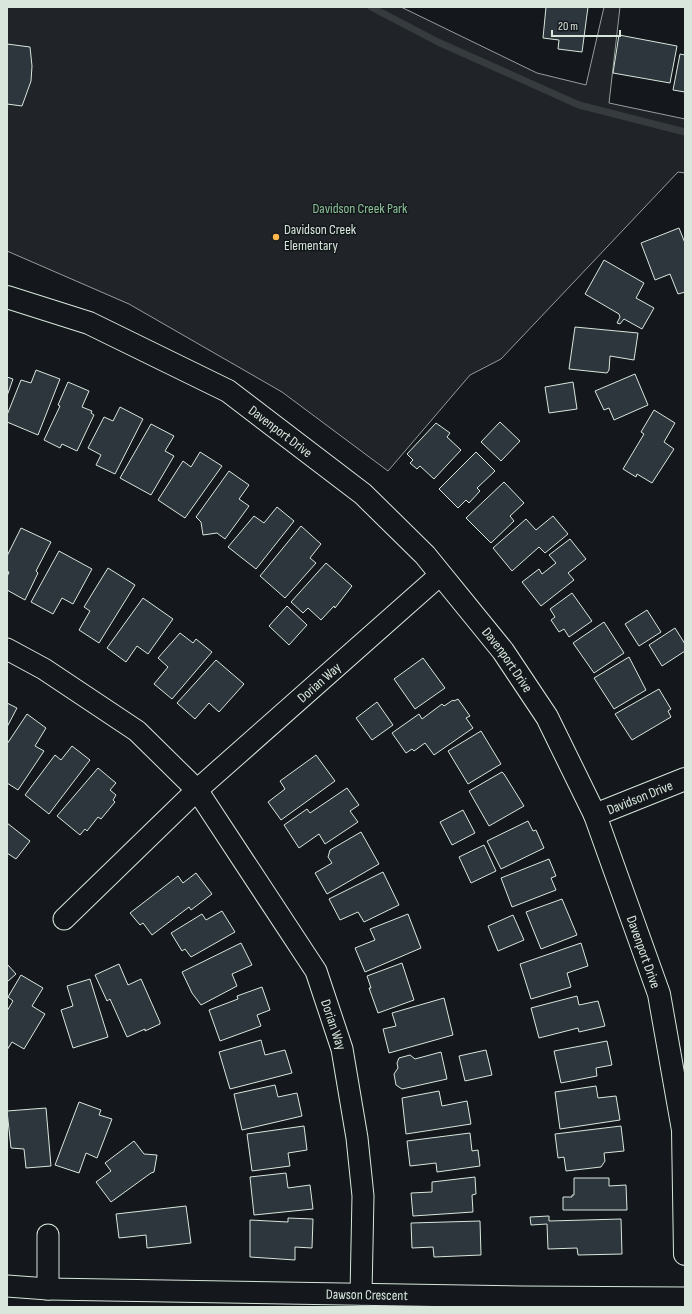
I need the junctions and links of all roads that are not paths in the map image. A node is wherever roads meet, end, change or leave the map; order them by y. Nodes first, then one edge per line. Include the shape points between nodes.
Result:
1 (7, 297) edge
2 (440, 575) junction
3 (7, 649) edge
4 (685, 778) edge
5 (197, 790) junction
6 (595, 815) junction
7 (64, 919) dead end
8 (48, 1235) dead end
9 (685, 1254) edge
10 (7, 1286) edge
11 (48, 1289) junction
12 (361, 1294) junction
13 (685, 1298) edge

1 - 2 street, Davenport Drive via 89,322 228,391 362,494 408,537
2 - 5 street, Dorian Way
2 - 6 street, Davenport Drive via 503,650 547,718
3 - 5 street, Dorian Way via 44,669 137,731
4 - 6 street, Davidson Drive
5 - 7 street, Dorian Way
5 - 12 street, Dorian Way via 316,971 342,1049 357,1138 363,1196
6 - 9 street, Davenport Drive via 659,994 683,1130
8 - 11 street
10 - 11 street, Dawson Crescent
11 - 12 street, Dawson Crescent
12 - 13 street, Dawson Crescent

